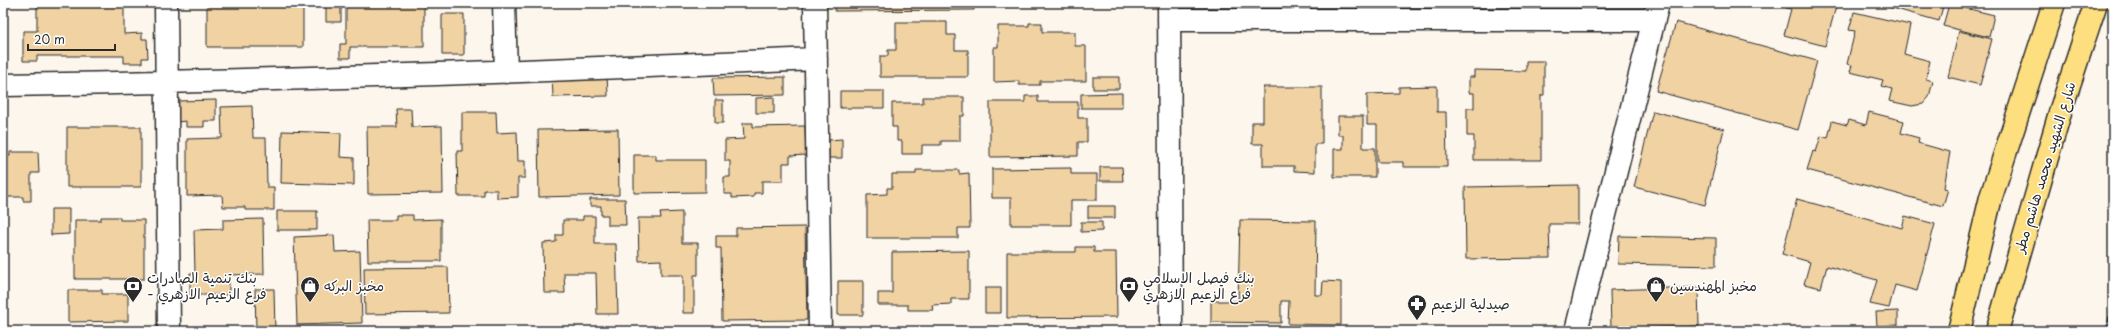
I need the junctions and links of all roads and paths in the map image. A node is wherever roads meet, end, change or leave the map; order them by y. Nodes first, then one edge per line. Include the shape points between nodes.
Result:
1 (166, 3) edge
2 (504, 3) edge
3 (815, 3) edge
4 (2054, 3) edge
5 (2096, 3) edge
6 (1656, 11) edge
7 (1169, 12) edge
8 (816, 59) junction
9 (506, 72) junction
10 (166, 82) junction
11 (3, 85) edge
12 (169, 331) edge
13 (820, 331) edge
14 (1171, 331) edge
15 (1576, 331) edge
16 (1959, 331) edge
17 (1996, 331) edge

1 - 10 street
2 - 9 street
3 - 8 street
4 - 16 main road via 1991,197
5 - 17 main road, شارع الشهيد محمد هاشم مطر via 2061,109
6 - 7 street
6 - 15 street
7 - 14 street
8 - 9 street
8 - 13 street
9 - 10 street
10 - 11 street
10 - 12 street

